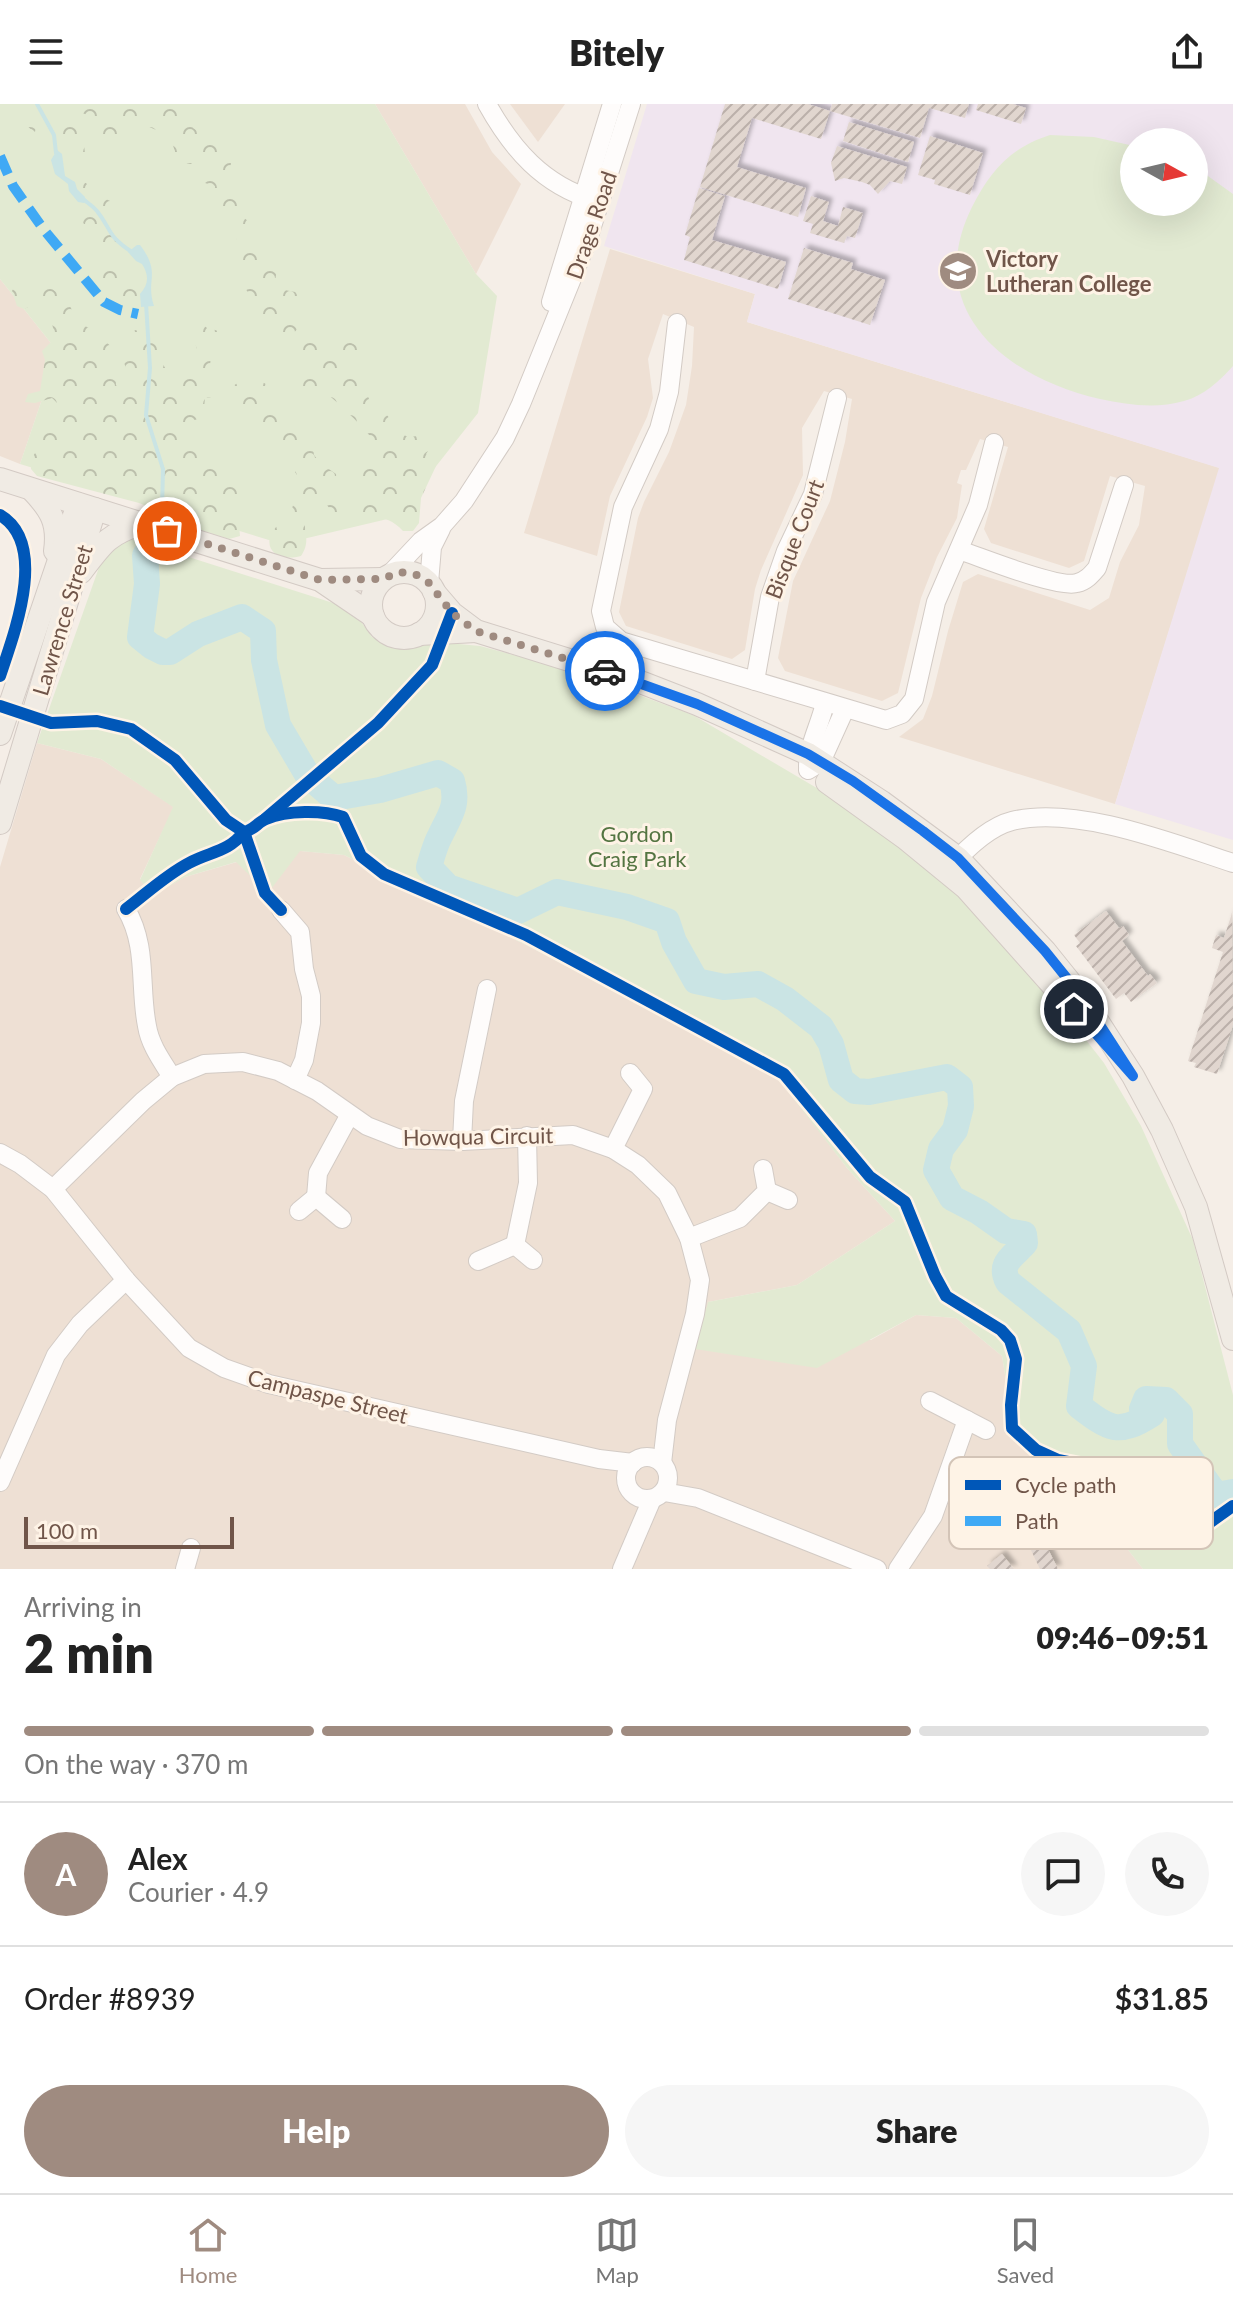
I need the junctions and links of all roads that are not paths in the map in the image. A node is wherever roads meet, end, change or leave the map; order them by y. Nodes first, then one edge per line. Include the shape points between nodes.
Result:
1 (487, 104) edge
2 (612, 104) edge
3 (631, 104) edge
4 (592, 199) junction
5 (677, 323) dead end
6 (837, 398) dead end
7 (994, 443) dead end
8 (0, 479) edge
9 (1124, 485) dead end
10 (30, 488) junction
11 (86, 506) junction
12 (1114, 511) junction
13 (1134, 517) dead end
14 (142, 523) junction
15 (442, 526) junction
16 (959, 550) junction
17 (386, 577) junction
18 (62, 579) junction
19 (320, 580) junction
20 (432, 588) junction
21 (373, 616) junction
22 (476, 631) junction
23 (419, 634) junction
24 (755, 681) junction
25 (825, 703) junction
26 (845, 709) junction
27 (0, 734) edge
28 (812, 762) junction
29 (9, 765) edge
30 (0, 823) edge
31 (1233, 863) edge
32 (952, 864) junction
33 (126, 909) dead end
34 (281, 910) dead end
35 (487, 989) dead end
36 (630, 1073) dead end
37 (172, 1077) junction
38 (295, 1080) junction
39 (643, 1089) junction
40 (663, 1089) dead end
41 (349, 1116) junction
42 (527, 1136) junction
43 (462, 1141) junction
44 (613, 1149) junction
45 (0, 1153) edge
46 (763, 1169) dead end
47 (53, 1189) junction
48 (767, 1191) junction
49 (316, 1197) junction
50 (788, 1200) dead end
51 (299, 1211) dead end
52 (342, 1219) dead end
53 (689, 1238) junction
54 (515, 1245) junction
55 (533, 1260) dead end
56 (478, 1261) dead end
57 (126, 1280) junction
58 (1233, 1339) edge
59 (930, 1401) dead end
60 (967, 1420) junction
61 (986, 1430) dead end
62 (954, 1457) edge
63 (949, 1471) edge
64 (648, 1478) junction
65 (0, 1482) edge
66 (191, 1548) dead end
67 (185, 1569) edge
68 (622, 1569) edge
69 (877, 1569) edge
70 (898, 1569) edge

1 - 4 street via 518,152 539,173
2 - 4 street, Drage Road
3 - 4 street, Drage Road
4 - 15 street, Drage Road via 548,313 544,344 521,404 505,438
5 - 24 street via 669,392 659,429 623,507 602,621 621,641
6 - 24 street, Bisque Court via 813,494 773,587
7 - 16 street via 978,505
8 - 10 main road
9 - 12 street
10 - 11 main road
10 - 18 main road via 52,512
11 - 14 main road
11 - 18 main road, Lawrence Street
12 - 13 street
12 - 16 street via 1097,568 1078,583 1060,584
14 - 18 main road via 110,536
14 - 19 main road
15 - 17 street, Drage Road
15 - 20 street, Drage Road via 432,547
16 - 26 street via 936,602 912,705 891,720
17 - 19 main road
17 - 20 main road via 406,572
17 - 21 main road via 372,596
18 - 27 main road, Lawrence Street
18 - 29 main road, Lawrence Street
19 - 21 main road
20 - 22 main road
20 - 23 main road via 434,616
21 - 23 main road via 392,636
22 - 23 main road
22 - 28 main road via 643,683 741,723 758,738
24 - 25 street
25 - 26 street
25 - 28 street
26 - 28 street
28 - 32 main road via 834,786
29 - 30 main road, Lawrence Street
31 - 32 street via 1100,823 1062,817 998,826
32 - 58 main road via 1133,1076 1196,1207
33 - 37 street via 144,968 147,1027
34 - 38 street via 300,932 311,996 304,1060
35 - 43 street via 464,1101
36 - 39 street
37 - 38 street, Howqua Circuit via 204,1064 243,1062
37 - 47 street, Howqua Circuit
38 - 41 street, Howqua Circuit
39 - 40 street
39 - 44 street
41 - 43 street, Howqua Circuit via 400,1139
41 - 49 street via 318,1173
42 - 43 street, Howqua Circuit
42 - 44 street, Howqua Circuit via 573,1135
42 - 54 street via 528,1183
44 - 53 street, Howqua Circuit via 667,1193
45 - 47 street, Campaspe Street
46 - 48 street
47 - 57 street, Campaspe Street
48 - 50 street
48 - 53 street via 740,1218
49 - 51 street
49 - 52 street
53 - 64 street, Howqua Circuit via 700,1280 695,1314
54 - 55 street
54 - 56 street
57 - 64 street, Campaspe Street via 189,1348 224,1368 269,1384 599,1459
57 - 65 street via 56,1355
59 - 60 street
60 - 61 street
60 - 62 street
63 - 70 street via 933,1516
64 - 68 street, Howqua Circuit
64 - 69 street, Campaspe Street
66 - 67 street

